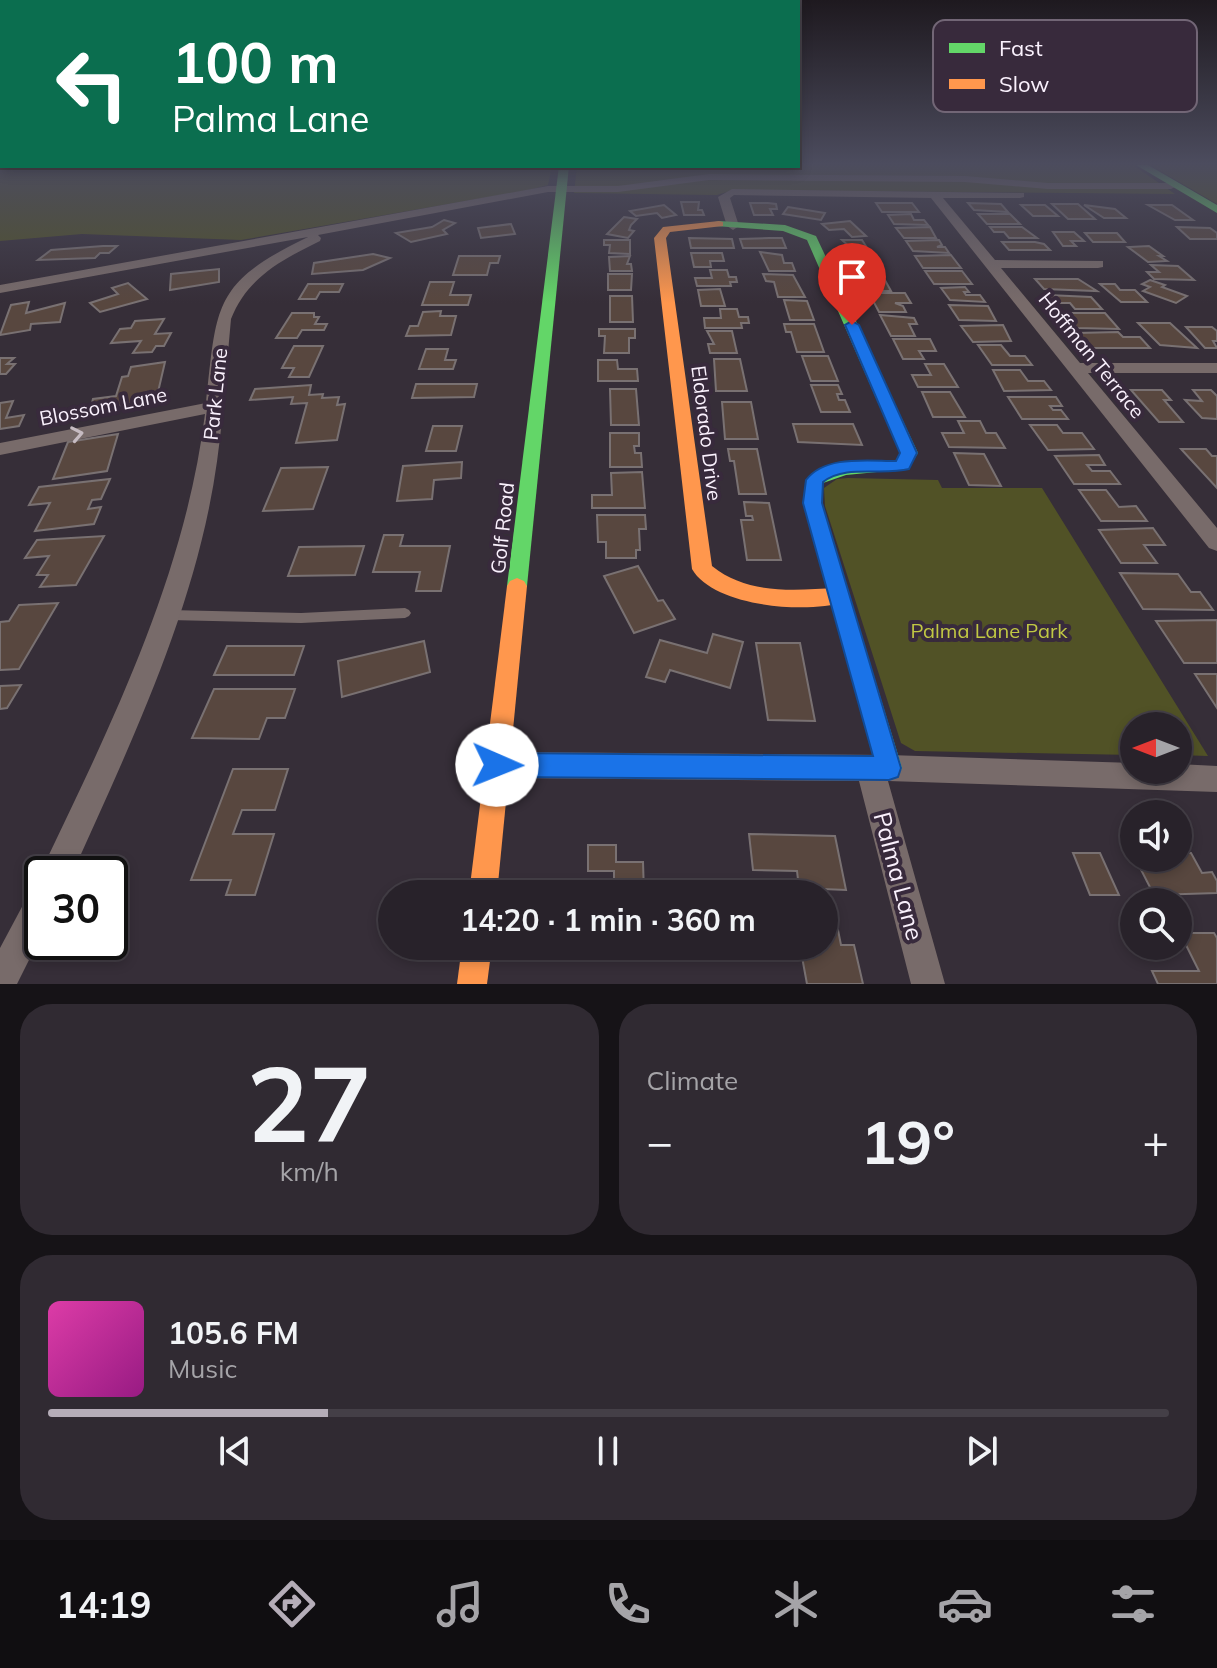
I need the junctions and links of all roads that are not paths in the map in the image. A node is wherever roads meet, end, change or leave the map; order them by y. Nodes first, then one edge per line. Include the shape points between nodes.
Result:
1 (432, 211) edge
2 (560, 211) edge
3 (728, 211) edge
4 (948, 211) edge
5 (733, 226) junction
6 (337, 227) junction
7 (990, 264) junction
8 (1098, 264) dead end
9 (0, 289) edge
10 (1075, 368) junction
11 (1217, 368) edge
12 (214, 407) junction
13 (0, 449) edge
14 (1207, 518) edge
15 (1217, 543) edge
16 (837, 596) junction
17 (405, 613) dead end
18 (167, 615) junction
19 (497, 765) junction
20 (880, 768) junction
21 (1217, 779) edge
22 (64, 856) edge
23 (485, 880) edge
24 (24, 936) edge
25 (475, 960) edge
26 (0, 982) edge
27 (472, 984) edge
28 (928, 984) edge

1 - 6 street
2 - 19 street, Golf Road
3 - 5 street
4 - 7 street, Hoffman Terrace
5 - 16 street, Palma Lane via 791,227 812,238 909,453 902,465 840,468 815,480 812,503
5 - 16 street, Eldorado Drive via 674,227 660,238 702,569 708,579 739,592
6 - 9 street
6 - 12 street, Park Lane via 271,261 234,291 223,319
7 - 8 street
7 - 10 street, Hoffman Terrace
10 - 11 street
10 - 14 street, Hoffman Terrace
13 -> 12 street, Blossom Lane
12 - 18 street, Park Lane via 192,535
14 - 15 street, Hoffman Terrace
16 - 20 street, Palma Lane
17 - 18 lane via 301,618
18 - 22 street, Park Lane
19 - 20 street
19 - 23 street, Golf Road
20 - 21 street
20 - 28 street, Palma Lane
24 - 26 street
25 - 27 street

